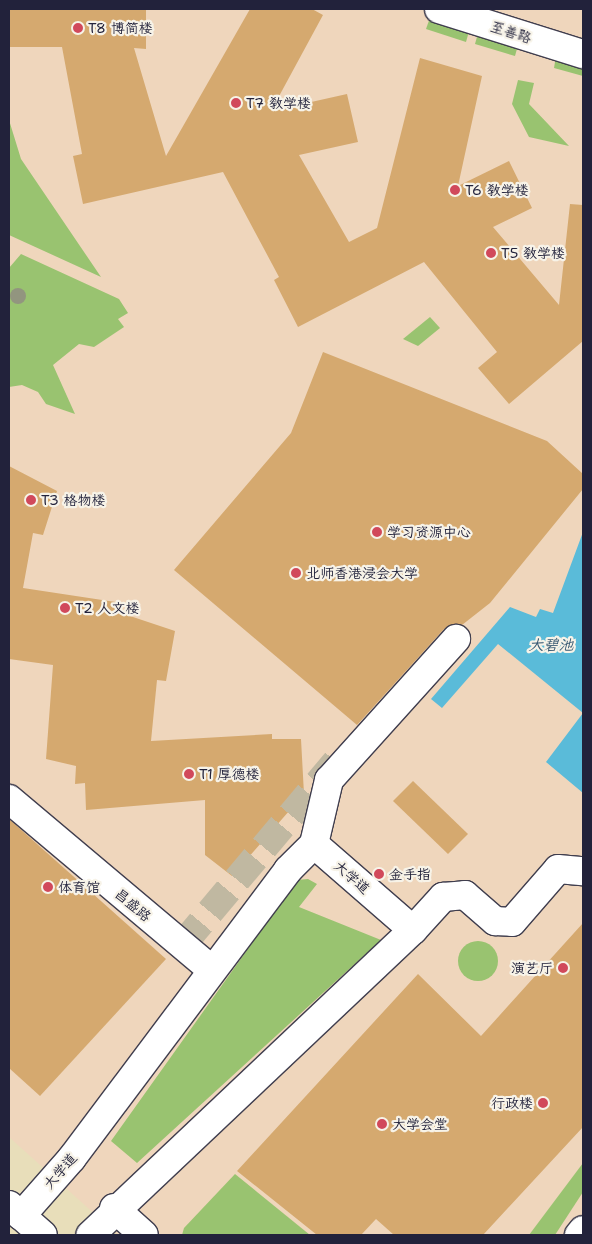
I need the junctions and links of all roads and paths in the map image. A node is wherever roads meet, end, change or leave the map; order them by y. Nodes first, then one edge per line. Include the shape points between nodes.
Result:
1 (439, 9) edge
2 (583, 54) edge
3 (456, 638) dead end
4 (9, 799) edge
5 (314, 844) junction
6 (583, 872) edge
7 (413, 930) junction
8 (212, 970) junction
9 (114, 1208) junction
10 (15, 1210) edge
11 (583, 1230) edge
12 (43, 1235) edge
13 (90, 1235) edge
14 (144, 1235) edge
15 (580, 1235) edge

1 - 2 street, 至善路
3 - 5 street via 329,780
4 - 8 street, 昌盛路
5 - 7 street, 大学道
5 - 8 street, 大学道 via 288,870
6 - 7 street via 558,869 512,922 495,921 465,895 443,897
7 - 9 street
8 - 10 street, 大学道 via 72,1158
9 - 13 street
9 - 14 street
10 - 12 street
11 - 15 street

